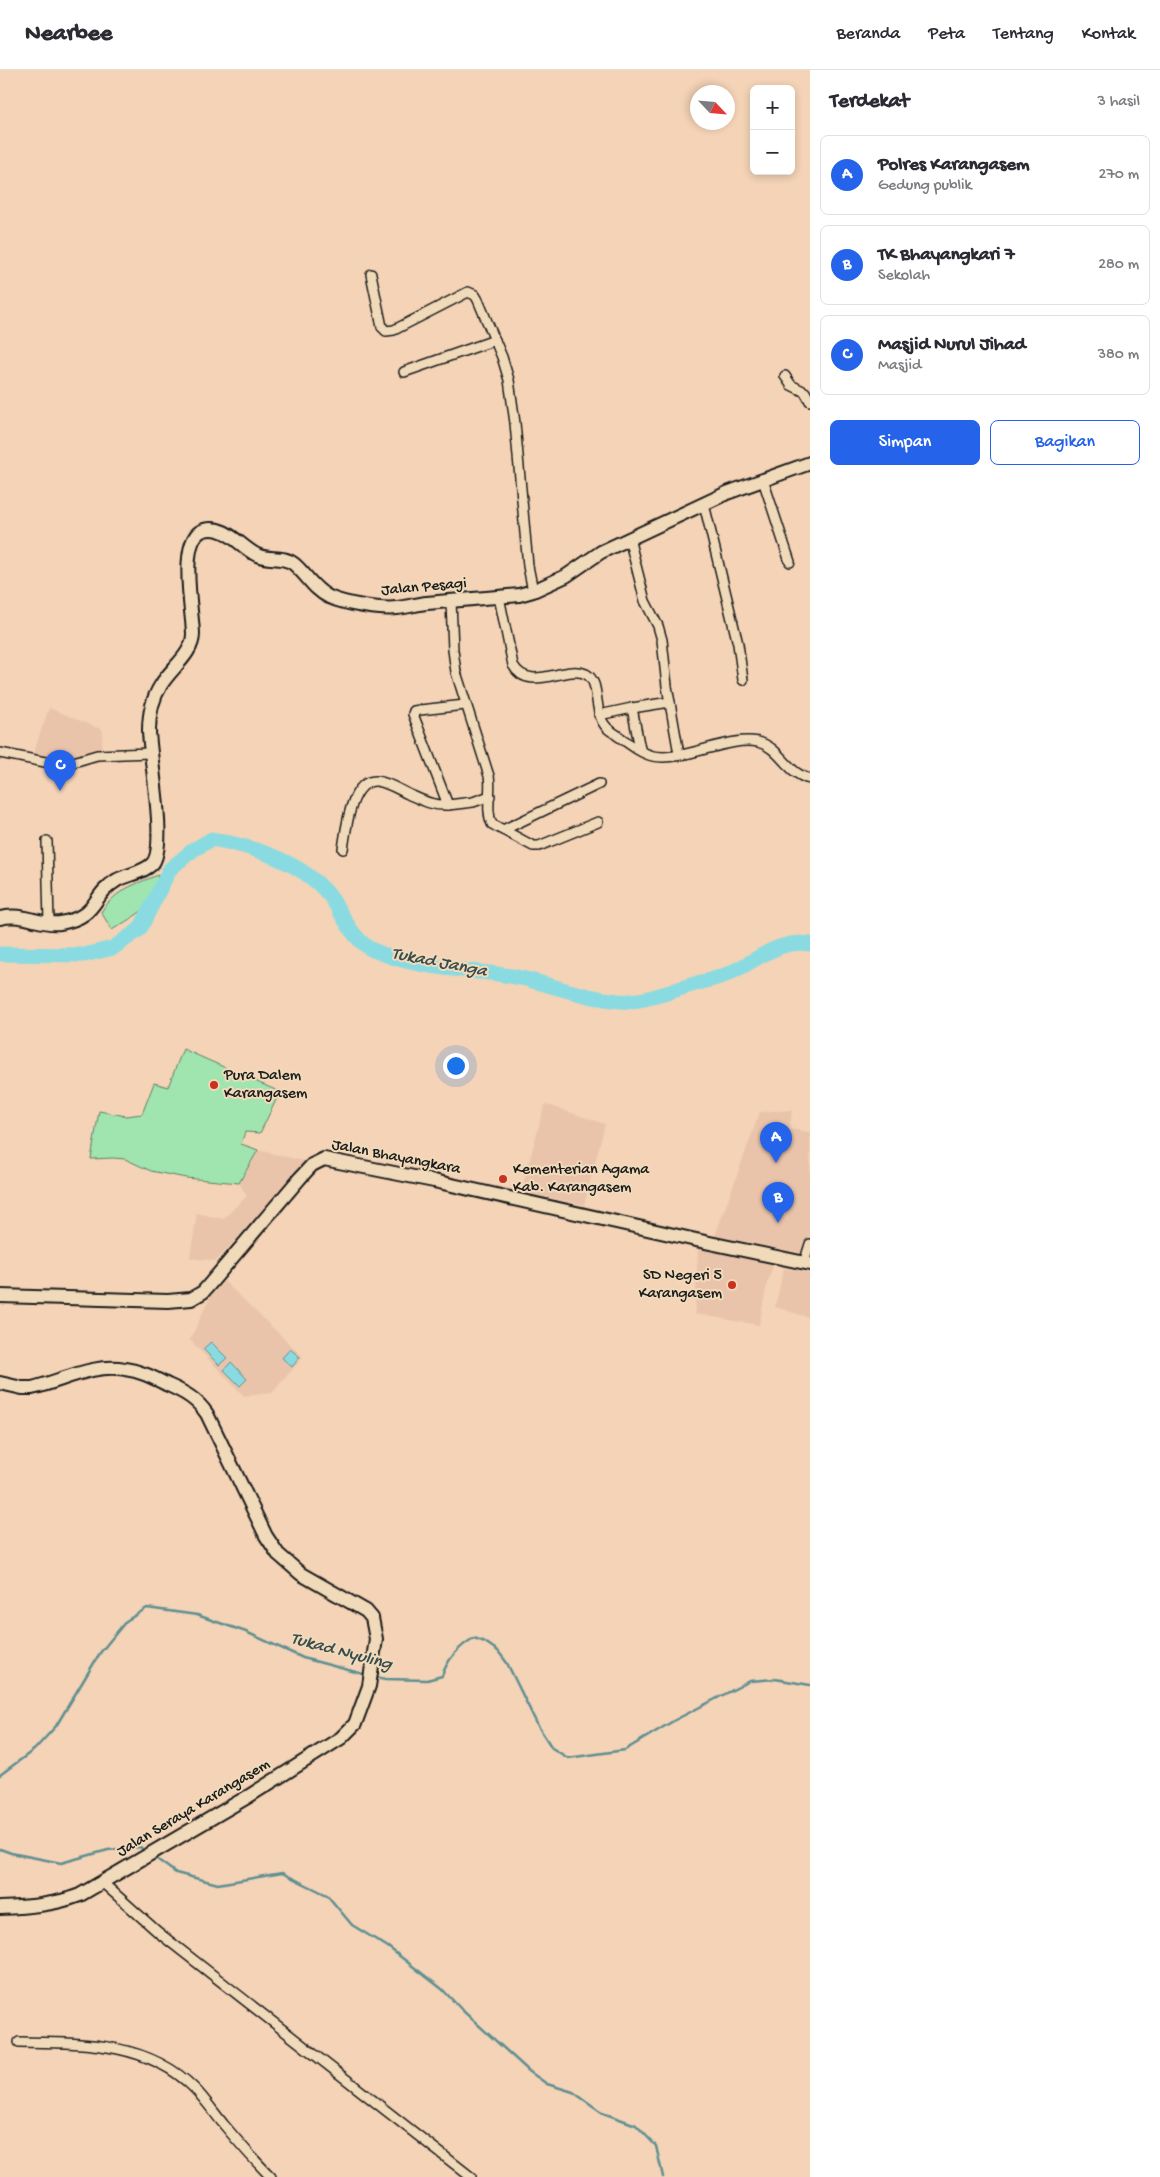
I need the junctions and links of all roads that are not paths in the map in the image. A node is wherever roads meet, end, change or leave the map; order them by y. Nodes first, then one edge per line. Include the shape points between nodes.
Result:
1 (371, 274) dead end
2 (495, 340) junction
3 (404, 372) dead end
4 (785, 376) dead end
5 (810, 401) edge
6 (810, 462) edge
7 (762, 480) junction
8 (704, 504) junction
9 (629, 538) junction
10 (790, 562) dead end
11 (532, 592) junction
12 (499, 597) junction
13 (451, 601) junction
14 (743, 680) dead end
15 (670, 702) junction
16 (465, 705) junction
17 (632, 708) junction
18 (599, 716) junction
19 (640, 749) junction
20 (0, 753) edge
21 (150, 753) junction
22 (679, 754) junction
23 (810, 779) edge
24 (599, 784) dead end
25 (490, 796) junction
26 (448, 805) junction
27 (598, 822) dead end
28 (502, 830) junction
29 (47, 841) dead end
30 (343, 849) dead end
31 (0, 918) edge
32 (49, 923) junction
33 (810, 1244) edge
34 (807, 1263) edge
35 (0, 1296) edge
36 (0, 1384) edge
37 (103, 1883) junction
38 (0, 1908) edge
39 (19, 2042) dead end
40 (271, 2177) edge
41 (471, 2177) edge

1 - 2 street via 382,327 386,331 394,330 468,292 478,300
2 - 3 street
2 - 11 street via 509,380
4 - 5 street via 791,385 808,395
6 - 7 street, Jalan Pesagi
7 - 8 street, Jalan Pesagi
7 - 10 street
8 - 9 street, Jalan Pesagi
8 - 14 street via 738,644
9 - 11 street, Jalan Pesagi via 566,576
9 - 15 street via 645,601 661,636
11 - 12 street, Jalan Pesagi
12 - 13 street, Jalan Pesagi
12 - 18 street via 512,665 516,670 523,676 537,678 580,672 589,675 594,683
13 - 16 street via 454,658
13 - 21 street, Jalan Pesagi via 384,609 338,600 319,591 291,562 258,556 224,532 201,531 196,534 188,572 191,644 153,699
15 - 17 street
15 - 22 street
16 - 25 street via 489,776
16 - 26 street via 414,711 413,714
17 - 18 street
17 - 19 street
18 - 19 street via 608,729
19 - 22 street via 656,756
20 - 21 street via 55,764 97,756
21 - 32 street, Jalan Pesagi via 157,811 155,860 144,870 117,880 84,916 58,924
22 - 23 street via 740,742 759,742 776,753 791,769
24 - 28 street
25 - 26 street
25 - 28 street via 490,820
26 - 30 street via 428,804 382,782 368,782 362,786 352,805
27 - 28 street via 539,846
29 - 32 street
31 - 32 street, Jalan Pesagi via 18,916
33 - 34 street
34 - 35 street, Jalan Bhayangkara via 434,1180 324,1159 312,1165 213,1282 191,1299
36 - 37 street, Jalan Seraya Karangasem via 32,1388 92,1370 125,1368 189,1395 208,1414 275,1550 301,1574 366,1611 374,1623 376,1640 369,1686 355,1724 342,1738
37 - 38 street, Jalan Seraya Karangasem via 59,1902
37 - 41 street via 159,1933
39 - 40 street via 106,2045 157,2061 194,2088

